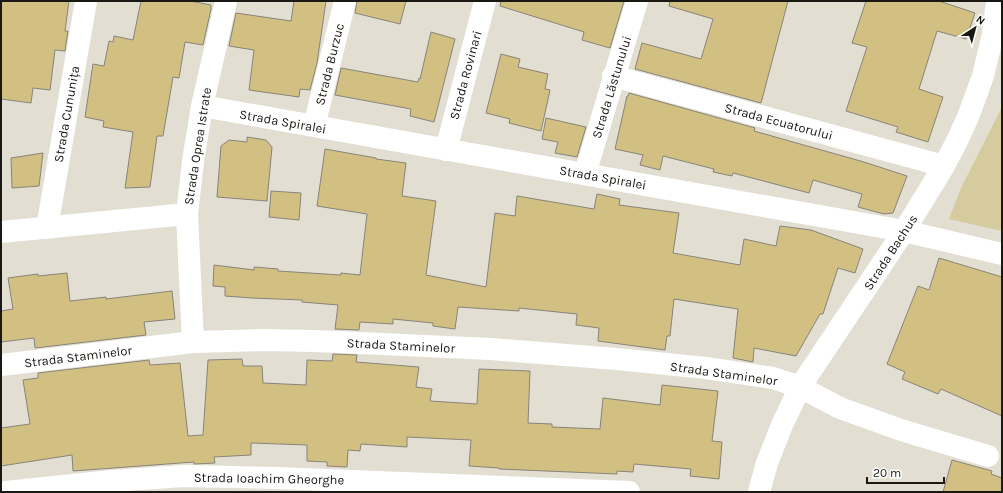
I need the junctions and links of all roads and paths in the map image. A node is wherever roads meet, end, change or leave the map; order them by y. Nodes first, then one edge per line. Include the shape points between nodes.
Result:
1 (86, 1) edge
2 (226, 1) edge
3 (345, 1) edge
4 (485, 1) edge
5 (637, 1) edge
6 (997, 1) edge
7 (997, 36) edge
8 (614, 76) junction
9 (202, 106) junction
10 (314, 126) junction
11 (446, 150) junction
12 (944, 166) junction
13 (585, 174) junction
14 (187, 214) junction
15 (47, 228) junction
16 (904, 231) junction
17 (1, 232) edge
18 (1002, 254) edge
19 (193, 342) junction
20 (1, 365) edge
21 (800, 387) junction
22 (988, 456) dead end
23 (6, 492) edge
24 (629, 492) edge
25 (759, 492) edge

1 - 15 street, Strada Cununița
2 - 9 street, Strada Oprea Istrate
3 - 10 street, Strada Burzuc
4 - 11 street, Strada Rovinari
5 - 8 street, Strada Lăstunului
6 - 7 street, Strada Bachus
7 - 12 street, Strada Bachus via 968,117
8 - 12 street, Strada Ecuatorului
8 - 13 street, Strada Lăstunului
9 - 10 street, Strada Spiralei
9 - 14 street, Strada Oprea Istrate
10 - 11 street, Strada Spiralei
11 - 13 street, Strada Spiralei
12 - 16 street, Strada Bachus
13 - 16 street, Strada Spiralei
14 - 15 street
14 - 19 street, Strada Oprea Istrate
15 - 17 street
16 - 18 street, Strada Spiralei
16 - 21 street, Strada Bachus
19 - 20 street, Strada Staminelor
19 - 21 street, Strada Staminelor via 314,341 491,349 706,368 773,378
21 - 22 street, Strada Staminelor via 840,408 901,430
21 - 25 street, Strada Bachus via 782,425
23 - 24 street, Strada Ioachim Gheorghe via 184,476

